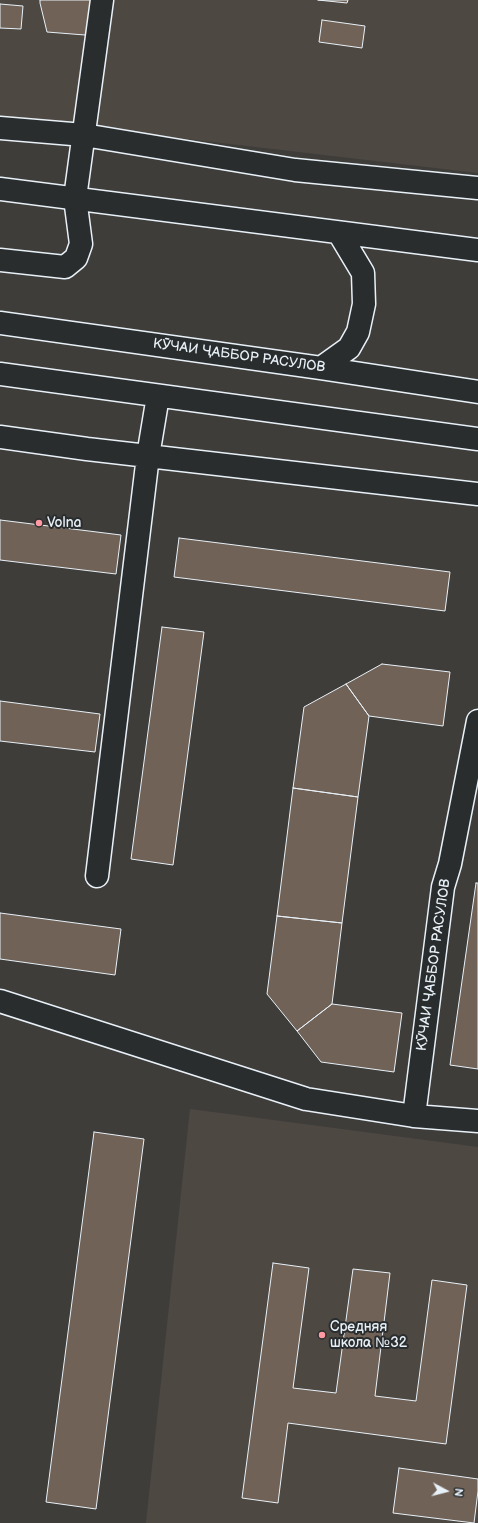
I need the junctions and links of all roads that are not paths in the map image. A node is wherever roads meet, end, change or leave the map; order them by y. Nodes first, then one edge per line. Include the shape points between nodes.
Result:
1 (102, 0) edge
2 (0, 128) edge
3 (84, 135) junction
4 (478, 188) edge
5 (0, 189) edge
6 (75, 198) junction
7 (339, 233) junction
8 (478, 250) edge
9 (0, 260) edge
10 (0, 323) edge
11 (321, 368) junction
12 (0, 374) edge
13 (478, 392) edge
14 (158, 396) junction
15 (0, 437) edge
16 (478, 439) edge
17 (148, 456) junction
18 (478, 494) edge
19 (478, 721) edge
20 (97, 876) dead end
21 (0, 1001) edge
22 (414, 1116) junction
23 (478, 1120) edge

1 - 3 main road
2 - 3 main road
3 - 4 main road via 295,170
3 - 6 main road
5 - 6 main road
6 - 7 main road
6 - 9 main road via 81,244 76,258 65,267
7 - 8 main road
7 - 11 main road via 364,273 364,304 358,332 348,348
10 - 11 main road, КӮЧАИ ҶАББОР РАСУЛОВ
11 - 13 main road, КӮЧАИ ҶАББОР РАСУЛОВ
12 - 14 main road
14 - 16 main road
14 - 17 main road
15 - 17 main road
17 - 18 main road
17 - 20 main road
19 - 22 main road, КӮЧАИ ҶАББОР РАСУЛОВ via 450,864 443,887
21 - 22 main road via 306,1099
22 - 23 main road

